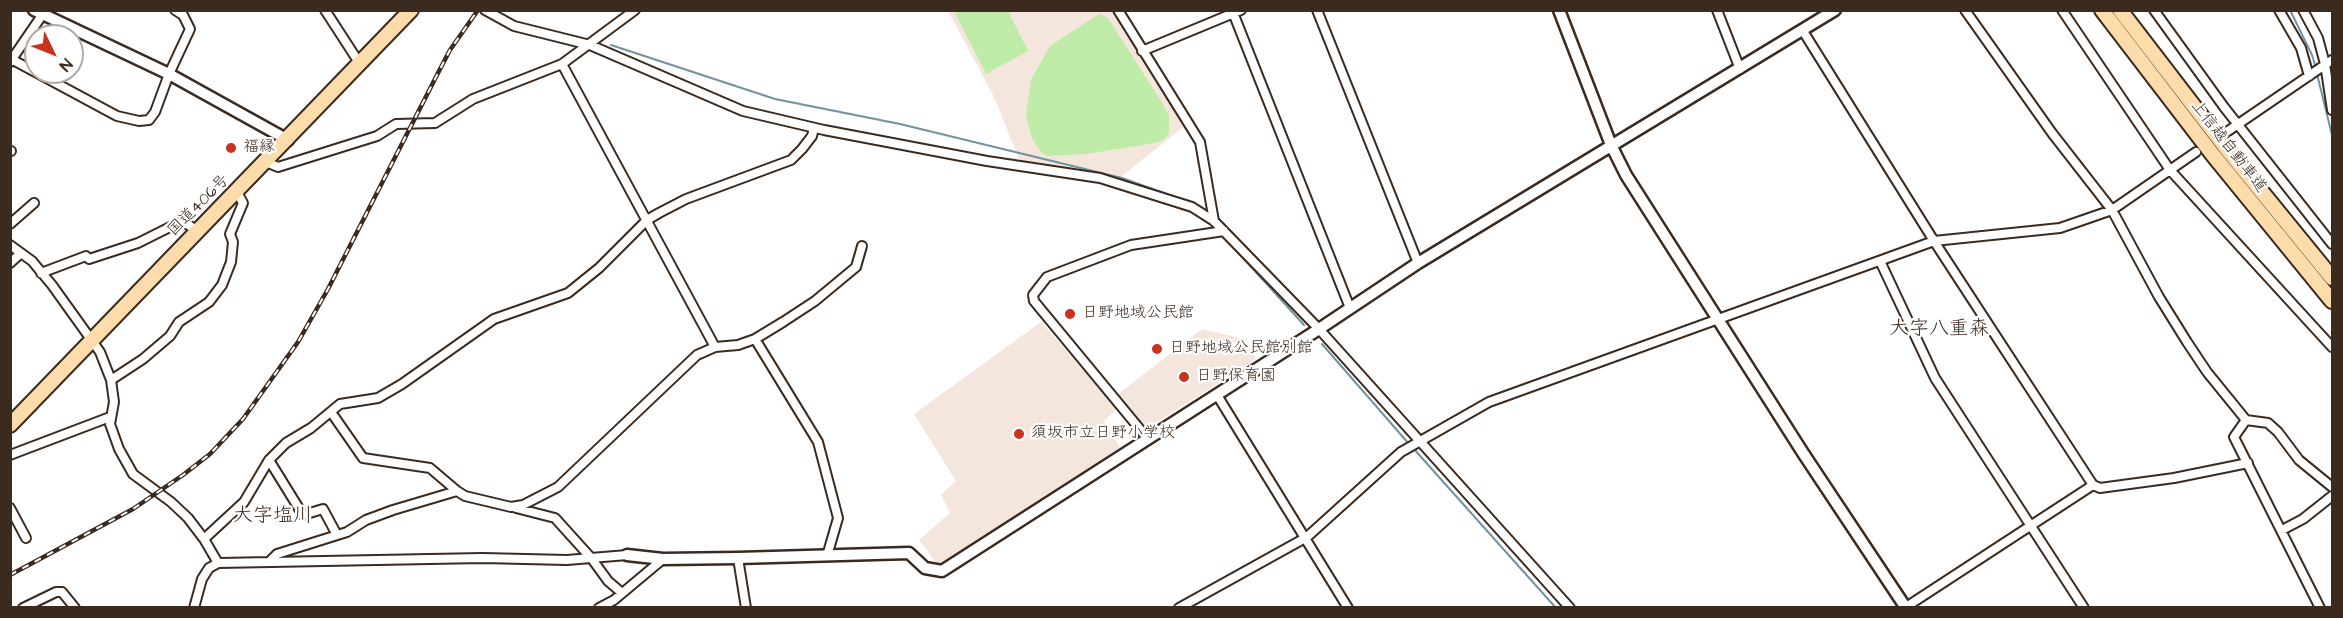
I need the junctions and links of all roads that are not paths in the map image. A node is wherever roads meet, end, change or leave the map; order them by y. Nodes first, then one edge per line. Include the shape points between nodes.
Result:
1 (175, 10) edge
2 (325, 10) edge
3 (411, 10) edge
4 (485, 10) edge
5 (634, 10) edge
6 (1118, 10) edge
7 (1317, 10) edge
8 (1559, 10) edge
9 (1717, 10) edge
10 (1835, 10) edge
11 (1965, 10) edge
12 (2062, 10) edge
13 (2102, 10) edge
14 (2121, 10) edge
15 (2154, 10) edge
16 (2278, 10) edge
17 (2303, 10) edge
18 (41, 11) edge
19 (1235, 12) edge
20 (1803, 31) junction
21 (590, 45) junction
22 (1142, 51) junction
23 (12, 61) edge
24 (360, 64) junction
25 (562, 64) junction
26 (2326, 64) edge
27 (1740, 69) junction
28 (169, 74) junction
29 (2310, 75) junction
30 (2332, 110) edge
31 (2238, 124) junction
32 (814, 128) junction
33 (2228, 131) dead end
34 (288, 140) junction
35 (1611, 145) junction
36 (2196, 152) dead end
37 (266, 162) junction
38 (2170, 170) junction
39 (237, 192) junction
40 (34, 203) dead end
41 (2112, 210) junction
42 (647, 220) junction
43 (1214, 221) junction
44 (10, 224) edge
45 (198, 231) junction
46 (1224, 231) junction
47 (1935, 241) junction
48 (2332, 244) edge
49 (10, 245) edge
50 (862, 246) dead end
51 (21, 253) junction
52 (1880, 261) junction
53 (10, 263) edge
54 (1418, 263) junction
55 (41, 273) junction
56 (2332, 278) edge
57 (2332, 301) edge
58 (1350, 308) junction
59 (1718, 320) junction
60 (1320, 329) junction
61 (91, 339) junction
62 (755, 339) junction
63 (715, 347) junction
64 (2332, 347) edge
65 (111, 380) junction
66 (1217, 395) junction
67 (331, 412) junction
68 (110, 417) junction
69 (2246, 420) junction
70 (10, 425) edge
71 (1148, 439) junction
72 (1418, 442) junction
73 (10, 455) edge
74 (269, 460) junction
75 (2248, 463) junction
76 (2092, 485) junction
77 (2332, 487) edge
78 (457, 491) junction
79 (2332, 496) edge
80 (511, 507) junction
81 (10, 508) edge
82 (2031, 526) junction
83 (2282, 530) junction
84 (337, 535) junction
85 (1307, 537) junction
86 (24, 538) dead end
87 (204, 539) junction
88 (627, 555) joint
89 (827, 556) junction
90 (738, 558) junction
91 (592, 559) junction
92 (663, 559) junction
93 (270, 561) junction
94 (218, 563) junction
95 (622, 593) junction
96 (1906, 607) edge
97 (23, 608) edge
98 (75, 608) edge
99 (194, 608) edge
100 (599, 608) edge
101 (746, 608) edge
102 (1179, 608) edge
103 (1348, 608) edge
104 (1570, 608) edge
105 (2084, 608) edge
106 (2320, 608) edge

1 - 28 street via 183,15 190,29
2 - 24 street
3 - 24 highway, 国道406号
4 - 21 street via 514,26
5 - 21 street
6 - 22 street
7 - 54 street
8 - 35 street
9 - 27 street
10 - 20 street
11 - 41 street
12 - 38 street
13 - 57 highway, 上信越自動車道
14 - 56 highway, 上信越自動車道
15 - 31 street
16 - 29 street via 2301,48
17 - 26 street
18 - 23 street
18 - 28 street
19 - 22 street
19 - 58 street
20 - 27 street
20 - 47 street
21 - 25 street
21 - 32 street via 743,111
22 - 43 street via 1200,142
23 - 28 street via 117,116 139,121 149,120 155,112
24 - 34 highway, 国道406号
25 - 37 street via 473,99 435,123 396,124 377,136 278,166
25 - 42 street
26 - 29 street
26 - 30 street
27 - 35 street
28 - 34 street
29 - 31 street
31 - 33 street
31 - 48 street
32 - 42 street via 812,136 791,160 686,199
32 - 43 street via 1100,178 1192,207
34 - 37 highway, 国道406号
35 - 54 street
35 - 59 street via 1644,206
36 - 38 street
37 - 39 highway, 国道406号
38 - 41 street
38 - 64 street
39 - 45 highway, 国道406号
39 - 65 street via 243,203 230,234 231,262 222,285 209,302 179,322 170,336
40 - 44 street
41 - 47 street via 2060,228
41 - 69 street via 2187,342
42 - 63 street
42 - 67 street via 568,293 494,319 389,392 340,404
43 - 46 street
45 - 55 street via 182,221 138,243
45 - 61 highway, 国道406号
46 - 60 street
46 - 71 street via 1131,245 1047,277 1033,295
47 - 52 street
47 - 76 street
49 - 51 street
50 - 62 street via 856,267 815,301
51 - 53 street
51 - 55 street
52 - 59 street
52 - 82 street via 1935,378
54 - 58 street
55 - 61 street
58 - 60 street
59 - 72 street via 1489,402
59 - 96 street
60 - 66 street
60 - 72 street
61 - 65 street
61 - 70 highway, 国道406号
62 - 63 street
62 - 89 street via 818,442 838,518
63 - 80 street via 697,355 558,487
65 - 68 street via 114,402
66 - 71 street
66 - 85 street
67 - 74 street via 286,442
67 - 78 street via 363,458 430,468
68 - 73 street
68 - 87 street via 133,474 171,502
69 - 75 street via 2234,437
69 - 77 street via 2268,423 2299,460
71 - 89 street via 942,571 926,568 909,553
72 - 85 street via 1377,472
72 - 104 street
74 - 84 street via 303,514 323,509
74 - 87 street via 244,502
75 - 76 street via 2174,478 2100,488
75 - 83 street
76 - 82 street
78 - 80 street
78 - 84 street via 393,510
79 - 83 street
80 - 91 street via 555,518
81 - 86 street
82 - 96 street
82 - 105 street
83 - 106 street
84 - 93 street via 288,549
85 - 102 street
85 - 103 street
87 - 94 street
88 - 91 street
88 - 92 street
89 - 90 street
90 - 92 street
90 - 101 street
91 - 93 street
91 - 95 street
92 - 95 street
93 - 94 street
94 - 99 street via 202,579
95 - 100 street
97 - 98 street via 56,592 62,592

